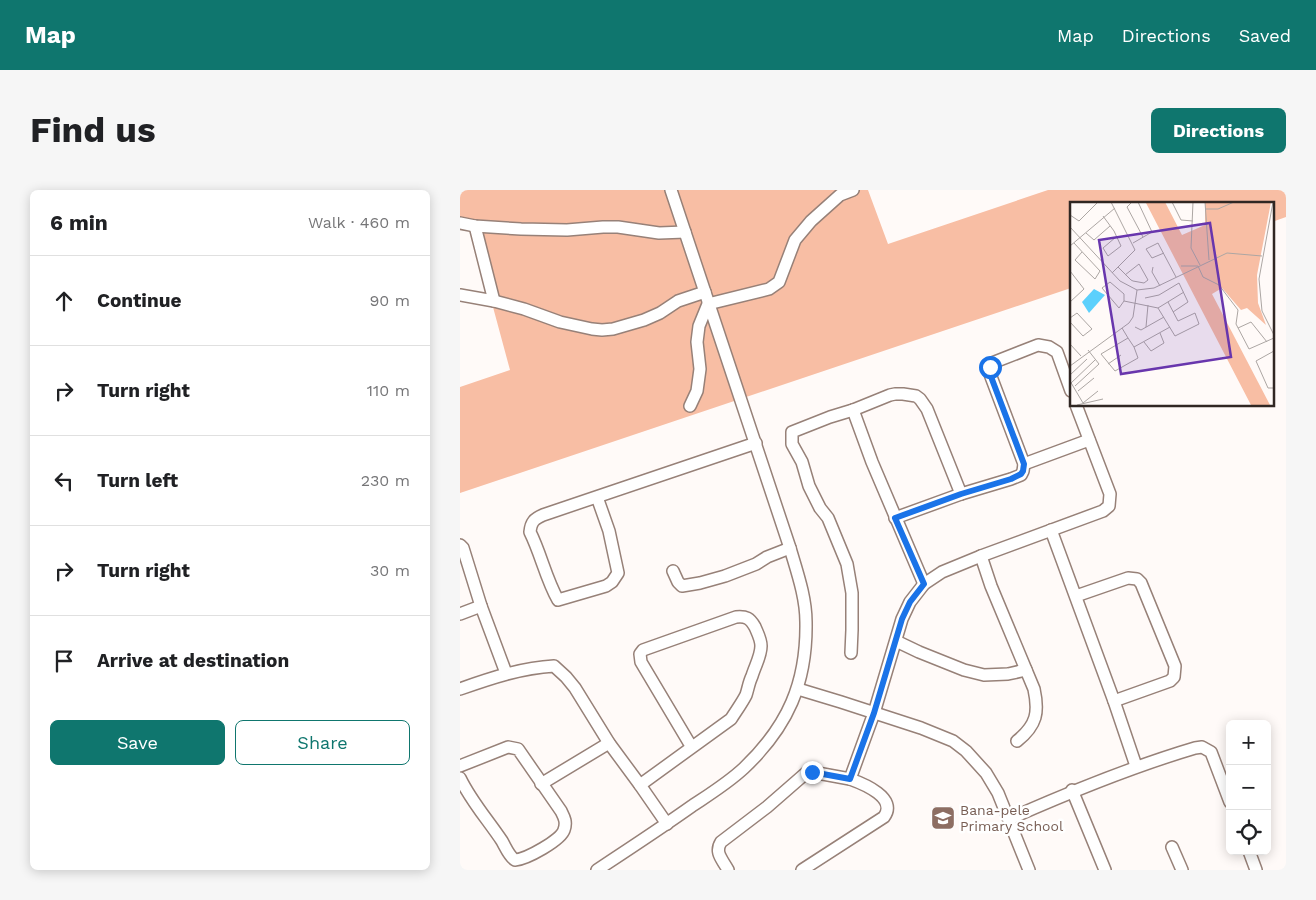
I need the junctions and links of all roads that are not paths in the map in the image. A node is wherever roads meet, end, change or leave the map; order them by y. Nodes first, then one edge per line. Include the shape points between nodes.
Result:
1 (671, 190) edge
2 (852, 190) edge
3 (460, 223) edge
4 (476, 226) junction
5 (684, 232) junction
6 (460, 296) edge
7 (707, 298) junction
8 (494, 301) junction
9 (1070, 388) edge
10 (690, 406) dead end
11 (1076, 406) edge
12 (853, 410) junction
13 (1089, 440) junction
14 (756, 443) junction
15 (1024, 464) junction
16 (961, 494) junction
17 (597, 497) junction
18 (895, 518) junction
19 (1051, 530) junction
20 (460, 545) edge
21 (790, 548) junction
22 (980, 556) junction
23 (673, 572) dead end
24 (924, 584) junction
25 (1076, 596) junction
26 (481, 606) junction
27 (460, 614) edge
28 (896, 641) junction
29 (851, 653) dead end
30 (1026, 670) junction
31 (506, 673) junction
32 (460, 689) edge
33 (798, 689) junction
34 (1114, 701) junction
35 (874, 713) junction
36 (1017, 741) dead end
37 (609, 743) junction
38 (692, 746) junction
39 (460, 766) edge
40 (1136, 766) junction
41 (460, 778) edge
42 (850, 779) junction
43 (541, 784) junction
44 (640, 785) junction
45 (1072, 790) junction
46 (1226, 791) edge
47 (1009, 819) junction
48 (667, 824) junction
49 (1172, 847) dead end
50 (1250, 855) edge
51 (597, 870) edge
52 (728, 870) edge
53 (802, 870) edge
54 (1029, 870) edge
55 (1105, 870) edge
56 (1182, 870) edge
57 (1256, 870) edge

1 - 5 street
2 - 7 street via 840,195 795,240 779,282 769,289
3 - 4 street
4 - 5 street via 542,230 618,227 659,233
4 - 8 street
5 - 7 street
6 - 8 street
7 - 8 street via 678,301 644,320 602,330 560,322
7 - 10 street via 698,326 700,369 697,391
7 - 14 street
9 - 15 street via 1057,352 1049,347 1038,346 992,363 990,374
11 - 13 street
12 - 16 street via 896,394 920,399
12 - 18 street
12 - 29 street via 792,432 792,444 847,564 852,592
13 - 15 street
13 - 19 street via 1110,494 1108,506 1103,511
14 - 17 street
14 - 21 street
15 - 16 street via 1021,474 1011,479
16 - 18 street
17 - 17 street via 543,515 533,520 530,526 558,600 606,586 618,573 609,531
18 - 24 street
19 - 22 street
19 - 25 street
20 - 26 street
21 - 23 street via 756,564 700,583 682,586
21 - 33 street via 801,587 806,622 804,663
22 - 24 street via 942,572
22 - 30 street
24 - 28 street via 906,610
25 - 34 street
25 - 34 street via 1128,578 1137,579 1175,666 1174,677 1170,681
26 - 27 street
26 - 31 street
28 - 30 street via 984,676
28 - 35 street
30 - 36 street via 1034,689 1036,714 1032,725
31 - 32 street
31 - 37 street via 554,666 575,688
33 - 35 street
33 - 48 street via 781,724 761,751 724,784
34 - 40 street
35 - 42 street
35 - 47 street via 937,734 966,751 986,773
37 - 43 street
37 - 44 street
38 - 38 street via 731,719 746,695 761,646 754,626 746,616 717,623 643,650 640,654
38 - 44 street
39 - 43 street via 508,747 515,748
40 - 45 street
40 - 46 street via 1202,747 1211,752
41 - 43 street via 515,860 527,857 564,831 565,819
42 - 52 street via 806,773 721,842 718,851
42 - 53 street via 879,794 886,801 887,814
44 - 48 street
45 - 47 street
45 - 55 street
47 - 54 street
48 - 51 street
49 - 56 street
50 - 57 street

